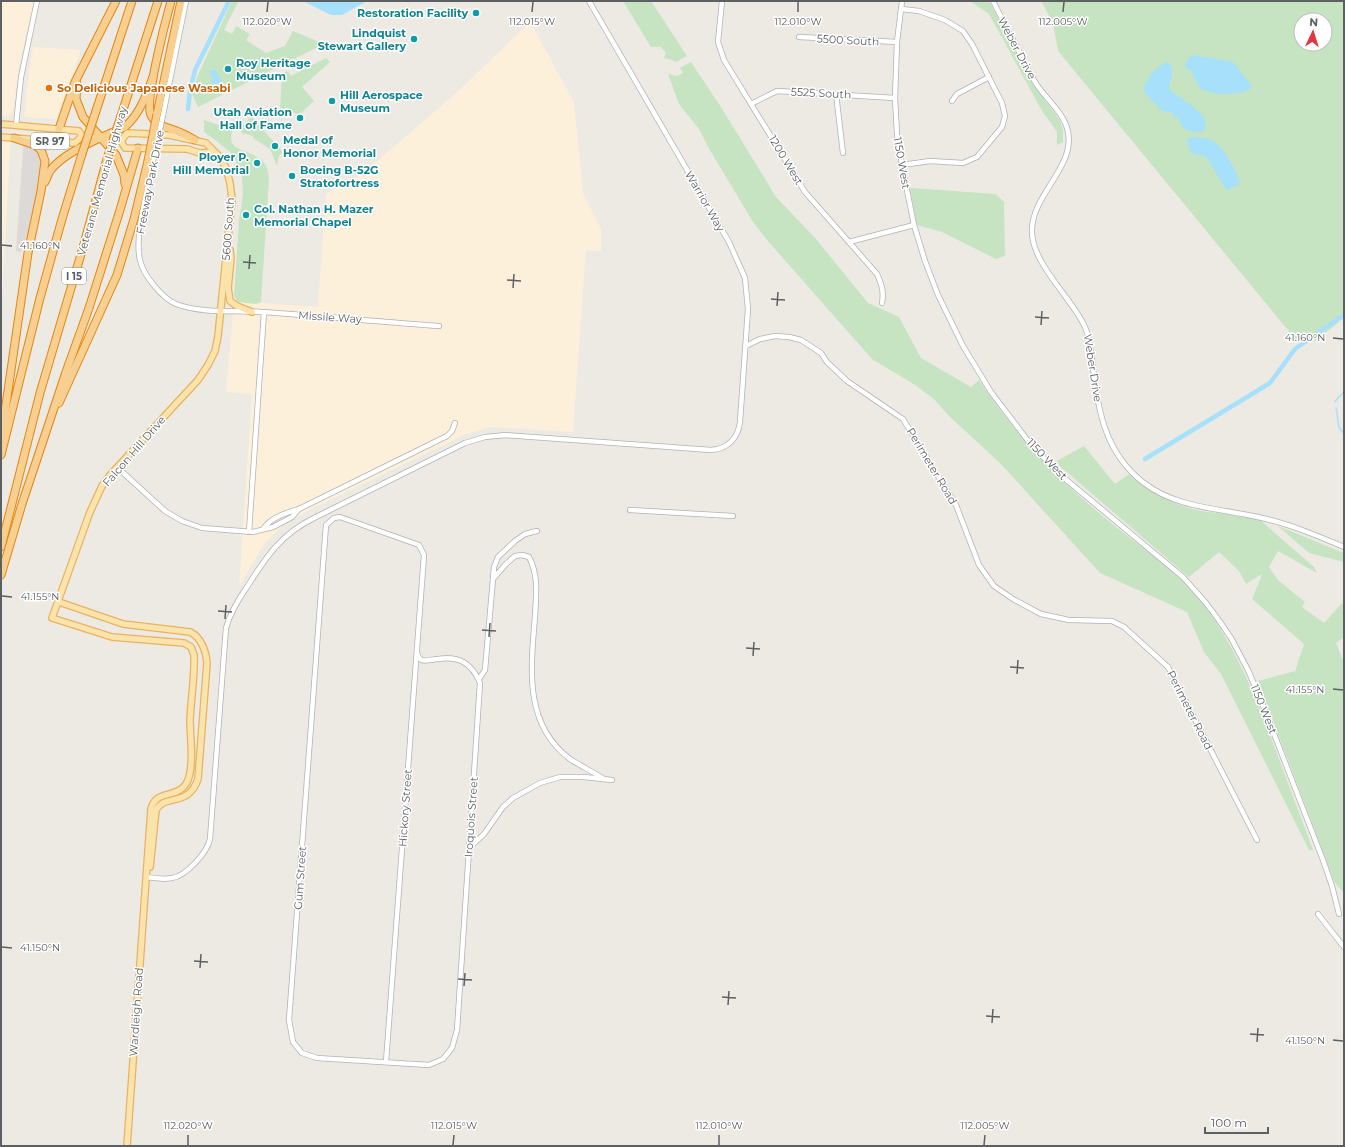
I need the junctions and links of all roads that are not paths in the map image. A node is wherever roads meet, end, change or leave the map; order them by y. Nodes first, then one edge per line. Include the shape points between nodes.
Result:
1 (37, 1) edge
2 (116, 1) edge
3 (132, 1) edge
4 (158, 1) edge
5 (171, 1) edge
6 (181, 1) edge
7 (186, 1) edge
8 (588, 1) edge
9 (722, 1) edge
10 (902, 1) edge
11 (993, 1) edge
12 (901, 9) junction
13 (799, 37) dead end
14 (897, 42) junction
15 (78, 76) junction
16 (153, 76) junction
17 (989, 77) junction
18 (836, 94) junction
19 (895, 98) junction
20 (952, 101) dead end
21 (751, 104) junction
22 (160, 115) junction
23 (1, 124) edge
24 (16, 126) junction
25 (59, 128) junction
26 (82, 136) junction
27 (1, 137) edge
28 (14, 138) junction
29 (100, 138) junction
30 (195, 140) junction
31 (121, 141) junction
32 (138, 148) junction
33 (214, 152) junction
34 (843, 152) dead end
35 (150, 161) junction
36 (902, 165) junction
37 (126, 188) junction
38 (41, 191) junction
39 (914, 225) junction
40 (228, 240) junction
41 (849, 242) junction
42 (882, 303) dead end
43 (221, 311) junction
44 (252, 312) junction
45 (264, 312) junction
46 (439, 326) dead end
47 (746, 346) junction
48 (455, 423) dead end
49 (48, 427) junction
50 (1, 439) edge
51 (1, 455) edge
52 (118, 468) junction
53 (630, 510) dead end
54 (733, 516) dead end
55 (326, 526) joint
56 (537, 530) dead end
57 (249, 532) junction
58 (1, 547) edge
59 (1344, 547) edge
60 (1, 575) edge
61 (493, 580) junction
62 (59, 602) junction
63 (417, 653) junction
64 (479, 679) junction
65 (604, 779) junction
66 (612, 780) dead end
67 (1257, 840) dead end
68 (469, 848) junction
69 (146, 877) junction
70 (1318, 914) dead end
71 (1339, 914) dead end
72 (1344, 947) edge
73 (457, 1030) joint
74 (386, 1062) junction
75 (126, 1146) edge

1 - 24 street via 24,56
2 - 15 highway
3 - 51 highway, I 15, bridge via 62,219 21,369
4 - 58 highway, Veterans Memorial Highway / I 15, bridge via 107,159 40,393
5 - 16 highway
6 - 22 highway
7 - 22 street, Freeway Park Drive
8 - 47 street, Warrior Way via 739,263 745,278 748,309
9 - 21 street, 1200 West via 718,42 724,60
10 - 12 street, 1150 West
11 - 59 street, Weber Drive via 1037,84 1068,130 1068,151 1036,209 1032,237 1042,263 1086,329 1100,414 1116,453 1143,482 1164,496 1199,507 1278,522
12 - 14 street, 1150 West
12 - 17 street via 919,11 945,20 963,31
13 - 14 street, 5500 South
14 - 19 street, 1150 West
15 - 25 highway
15 - 29 highway via 76,99 79,110
16 - 29 highway via 146,97 133,120
16 - 30 highway via 150,115 168,129
17 - 20 street via 956,94
17 - 36 street via 1002,103 1005,116 1002,127 977,157 963,163 930,161
18 - 19 street, 5525 South
18 - 21 street, 5525 South via 777,91
18 - 34 street
19 - 36 street, 1150 West
21 - 41 street, 1200 West via 805,192
22 - 35 highway, bridge
23 - 24 main road, SR 97
24 - 25 main road, SR 97
25 - 26 main road, SR 97 via 79,131
26 - 28 main road, SR 97 via 75,143
26 - 29 main road, SR 97
27 - 28 main road, SR 97
28 - 38 highway via 41,150 44,169
29 - 31 main road, SR 97
29 - 37 highway via 116,156
29 - 38 highway via 65,156 50,170
30 - 31 main road, 5600 South via 169,135 127,133
30 - 33 main road, 5600 South via 206,142
31 - 32 main road, SR 97 via 125,148
32 - 33 main road, SR 97
32 - 37 highway
33 - 40 main road, 5600 South via 221,159 230,183 232,199
35 - 43 street, Freeway Park Drive via 138,245 143,269 160,293 174,303
35 - 49 highway via 117,274
36 - 39 street, 1150 West
37 - 49 highway via 89,308
38 - 50 highway via 28,253
39 - 41 street
39 - 71 street, 1150 West via 938,295 963,346 991,392 1029,442 1057,472 1183,577 1231,638 1262,703 1323,860
40 - 43 main road, 5600 South
40 - 44 main road via 231,258 228,288 230,301
41 - 42 street, 1200 West via 877,274 884,295
43 - 44 street, Missile Way
43 - 52 main road, Falcon Hill Drive via 215,351 208,365
44 - 45 street, Missile Way
45 - 46 street, Missile Way
45 - 57 street
47 - 67 street, Perimeter Road via 760,339 775,336 801,340 821,353 826,362 846,381 903,419 956,505 979,566 994,586 1041,614 1069,620 1112,621 1124,627 1168,667
47 - 69 street, Warrior Way via 739,430 732,441 722,448 711,450 506,435 480,438 307,521 276,545 234,607 227,623 210,839 207,848 179,876 168,879
48 - 57 street via 447,436 299,509 289,519
49 - 60 highway
52 - 57 street via 160,508 182,522 202,528
52 - 62 main road, Falcon Hill Drive via 102,486 90,512
53 - 54 street
55 - 63 street, Hickory Street via 334,518 340,517 419,545 424,554
55 - 74 street, Gum Street via 289,1020 293,1042 302,1053 317,1058
56 - 61 street via 525,534 498,557
61 - 64 street via 485,670
61 - 65 street via 515,556 529,557 537,584 531,685 539,718 557,747 569,758
62 - 69 main road via 126,624 190,632 199,639 205,651 207,663 198,779 188,795 165,802 156,810 151,859
62 - 69 main road, Falcon Hill Drive via 51,621 112,637 184,643 194,652 189,776 181,789 160,796 152,806
63 - 64 street via 418,658 423,661 449,657 461,661 469,665
63 - 74 street, Hickory Street
64 - 68 street, Iroquois Street
65 - 66 street
65 - 68 street via 560,777 527,789 503,807 484,834
68 - 73 street, Iroquois Street
69 - 75 main road, Wardleigh Road
70 - 72 street
73 - 74 street, Gum Street via 452,1048 443,1059 429,1064

